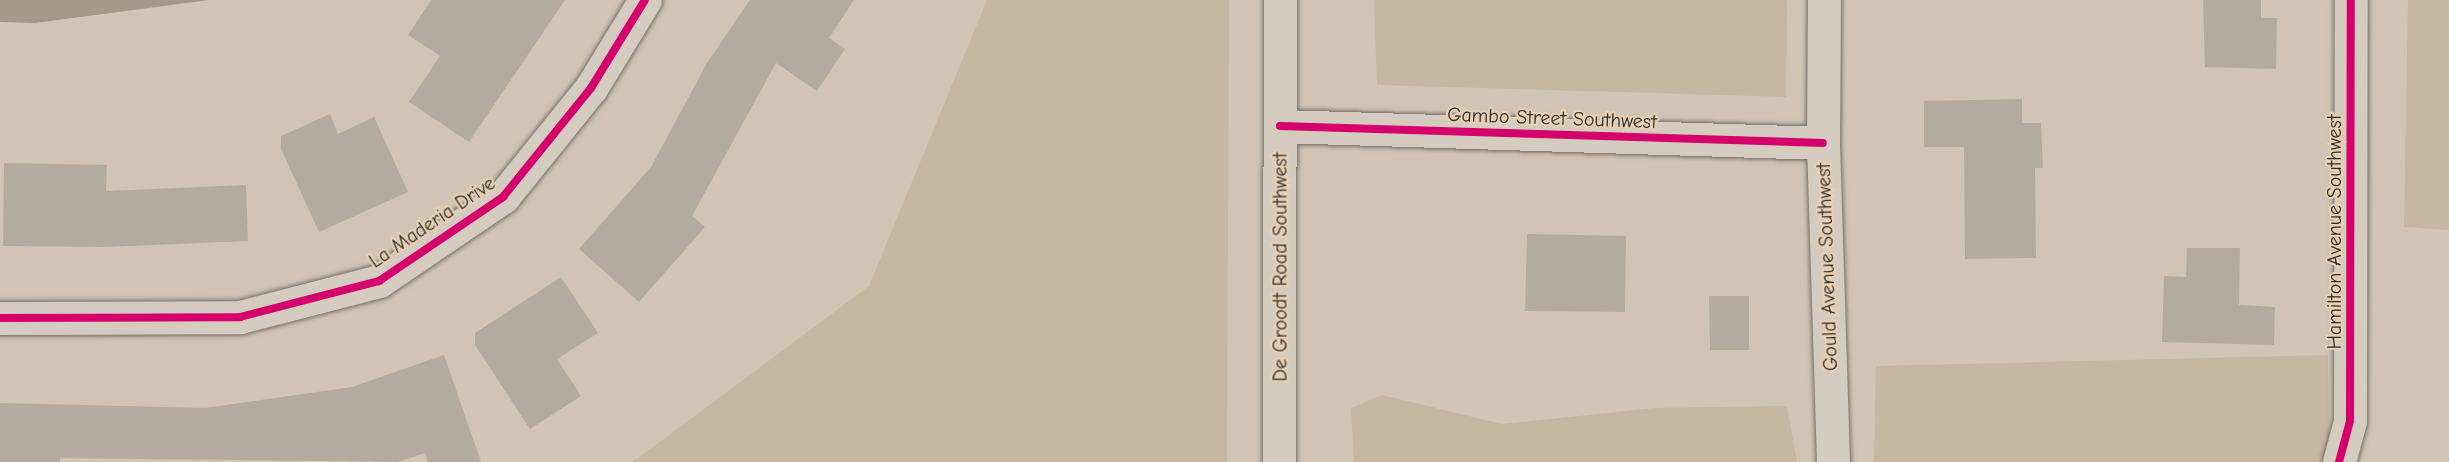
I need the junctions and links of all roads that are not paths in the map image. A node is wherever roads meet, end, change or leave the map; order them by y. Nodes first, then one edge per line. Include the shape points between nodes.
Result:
1 (645, 0) edge
2 (1280, 0) edge
3 (1824, 0) edge
4 (2351, 0) edge
5 (1280, 126) junction
6 (1823, 143) junction
7 (0, 318) edge
8 (1279, 462) edge
9 (1833, 462) edge
10 (2339, 462) edge

1 - 7 street, La Maderia Drive via 591,88 503,197 380,280 240,317
2 - 5 street, De Groodt Road Southwest
3 - 6 street, Gould Avenue Southwest
4 - 10 street, Hamilton Avenue Southwest via 2350,421
5 - 6 street, Gambo Street Southwest
5 - 8 street, De Groodt Road Southwest
6 - 9 street, Gould Avenue Southwest

